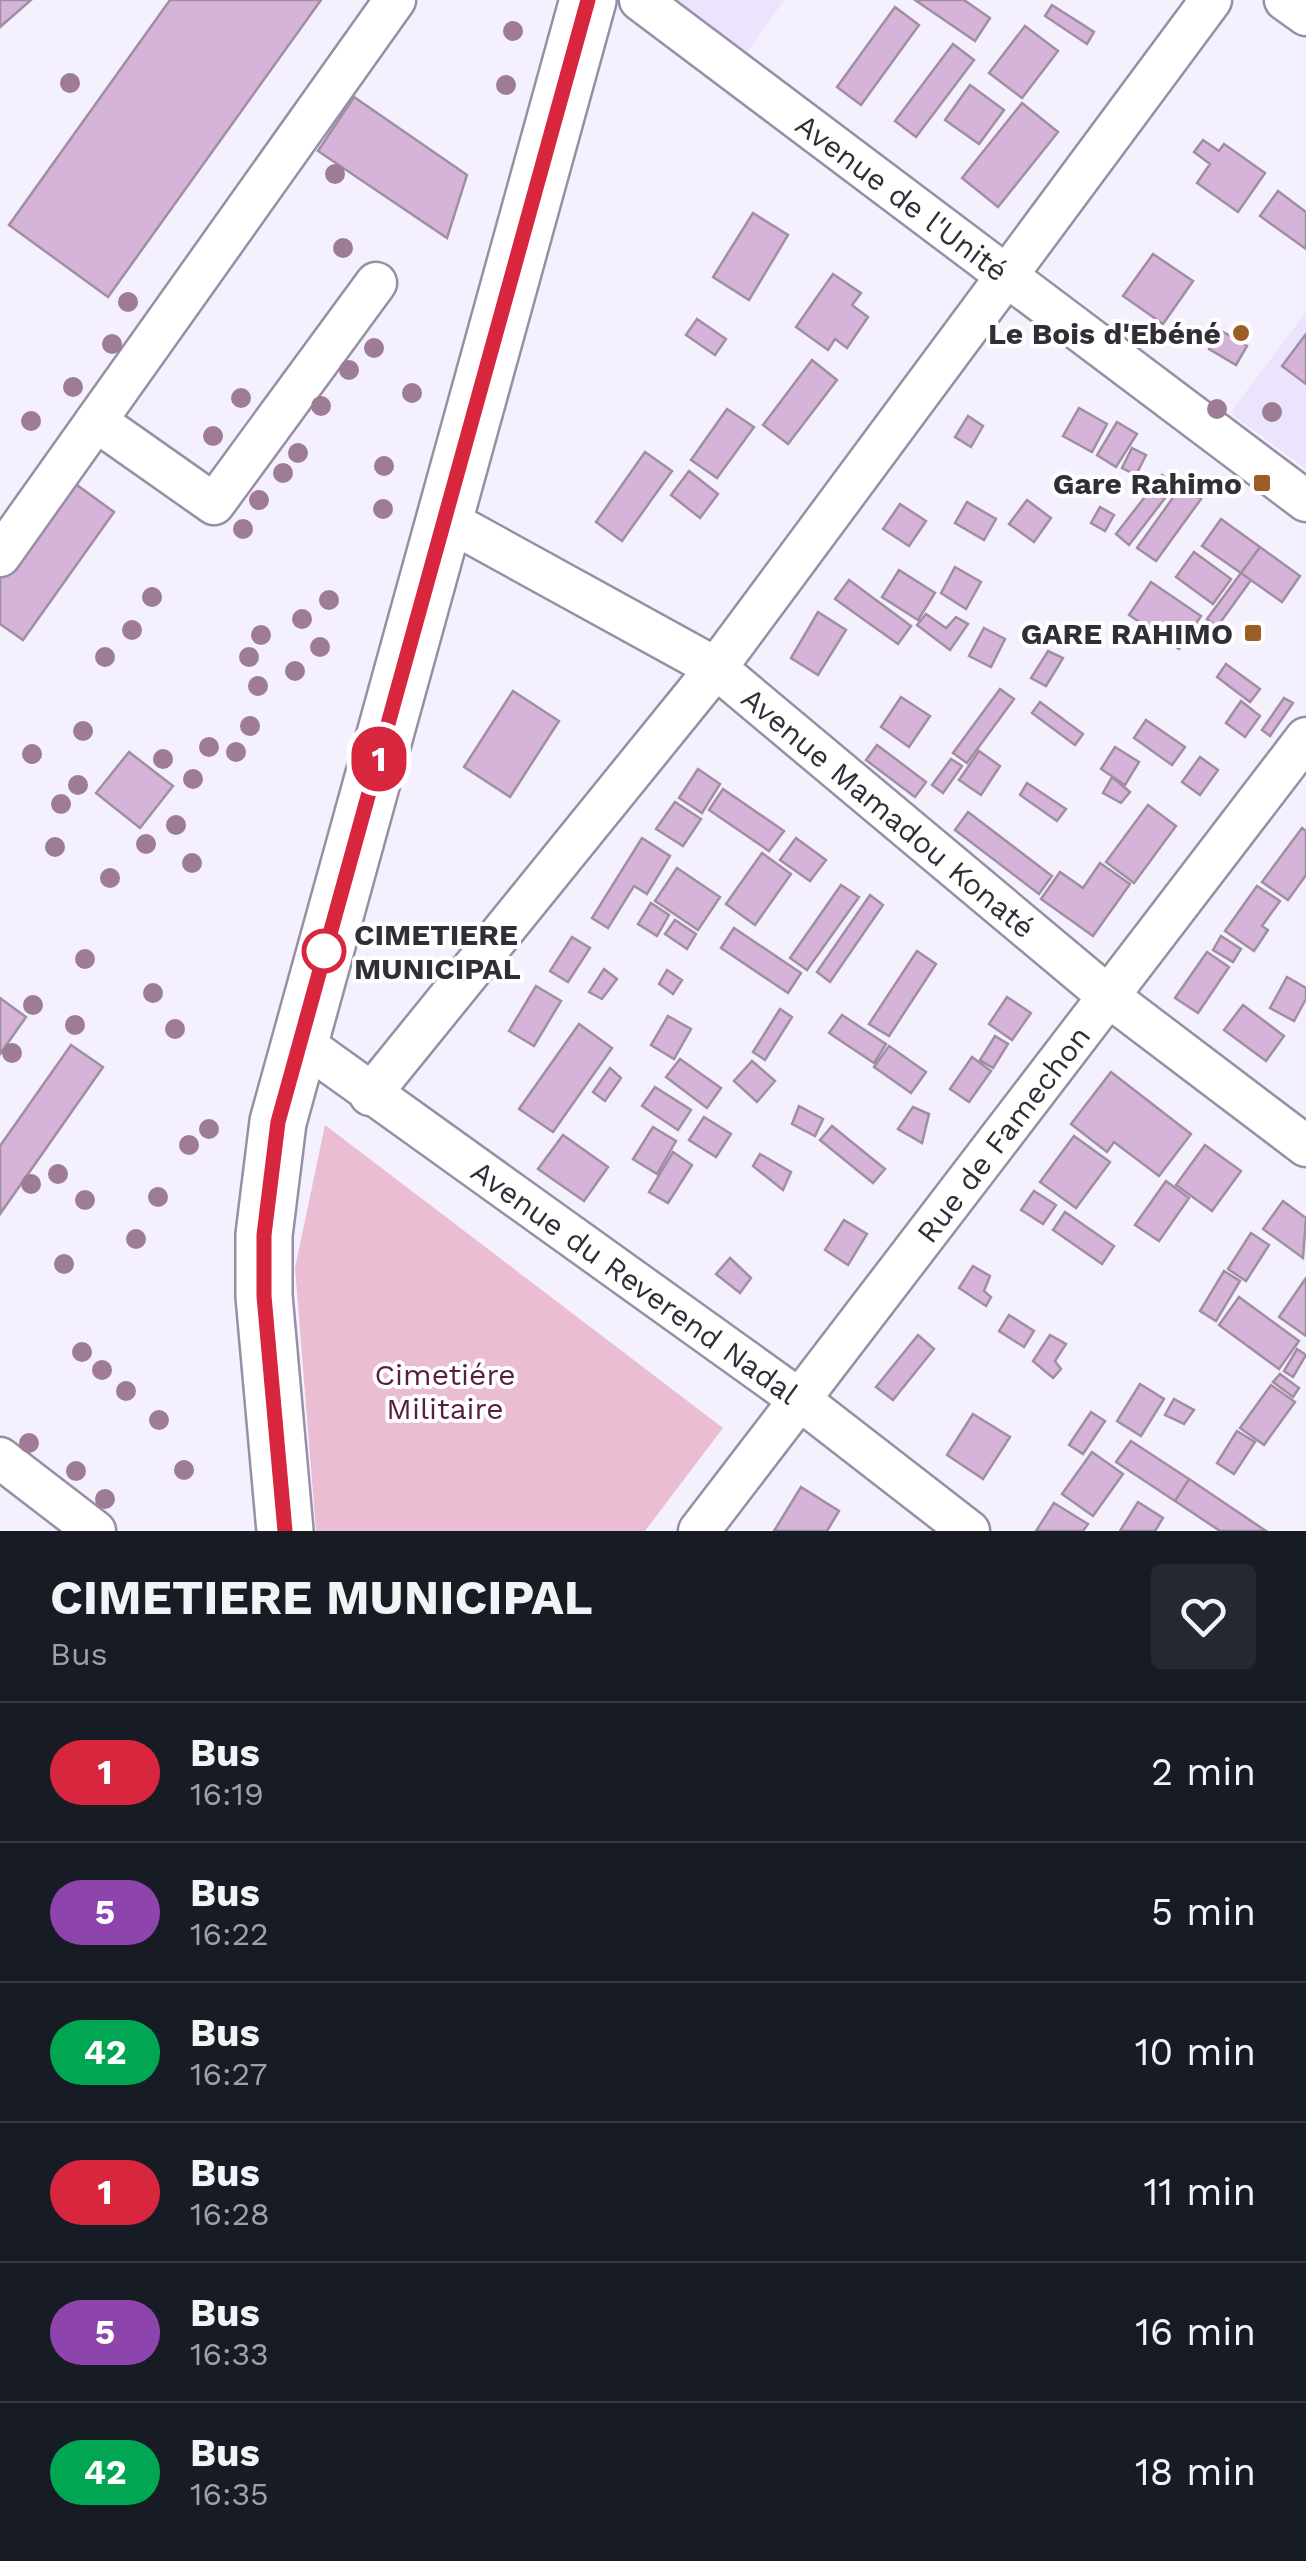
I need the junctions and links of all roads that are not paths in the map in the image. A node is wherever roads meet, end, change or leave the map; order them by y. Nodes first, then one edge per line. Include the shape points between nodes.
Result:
1 (395, 0) edge
2 (588, 0) edge
3 (640, 0) edge
4 (1211, 0) edge
5 (1285, 0) edge
6 (1306, 16) edge
7 (1005, 274) junction
8 (376, 283) dead end
9 (96, 422) junction
10 (1306, 501) edge
11 (447, 520) junction
12 (0, 556) edge
13 (716, 668) junction
14 (1306, 738) edge
15 (1108, 996) junction
16 (298, 1040) junction
17 (370, 1095) junction
18 (1306, 1146) edge
19 (800, 1400) junction
20 (0, 1458) edge
21 (96, 1531) edge
22 (285, 1531) edge
23 (699, 1531) edge
24 (968, 1531) edge

1 - 9 street
2 - 11 highway
3 - 7 street, Avenue de l'Unité
4 - 7 street
5 - 6 street
7 - 10 street, Avenue de l'Unité
7 - 13 street
8 - 9 street via 214,504
9 - 12 street
11 - 13 street, Avenue Mamadou Konaté
11 - 16 highway
13 - 15 street, Avenue Mamadou Konaté
13 - 17 street
14 - 15 street, Rue de Famechon
15 - 18 street, Avenue Mamadou Konaté
15 - 19 street, Rue de Famechon
16 - 17 street, Avenue du Reverend Nadal
16 - 22 highway via 278,1122 264,1235
17 - 19 street, Avenue du Reverend Nadal
19 - 23 street, Rue de Famechon
19 - 24 street, Avenue du Reverend Nadal
20 - 21 street

